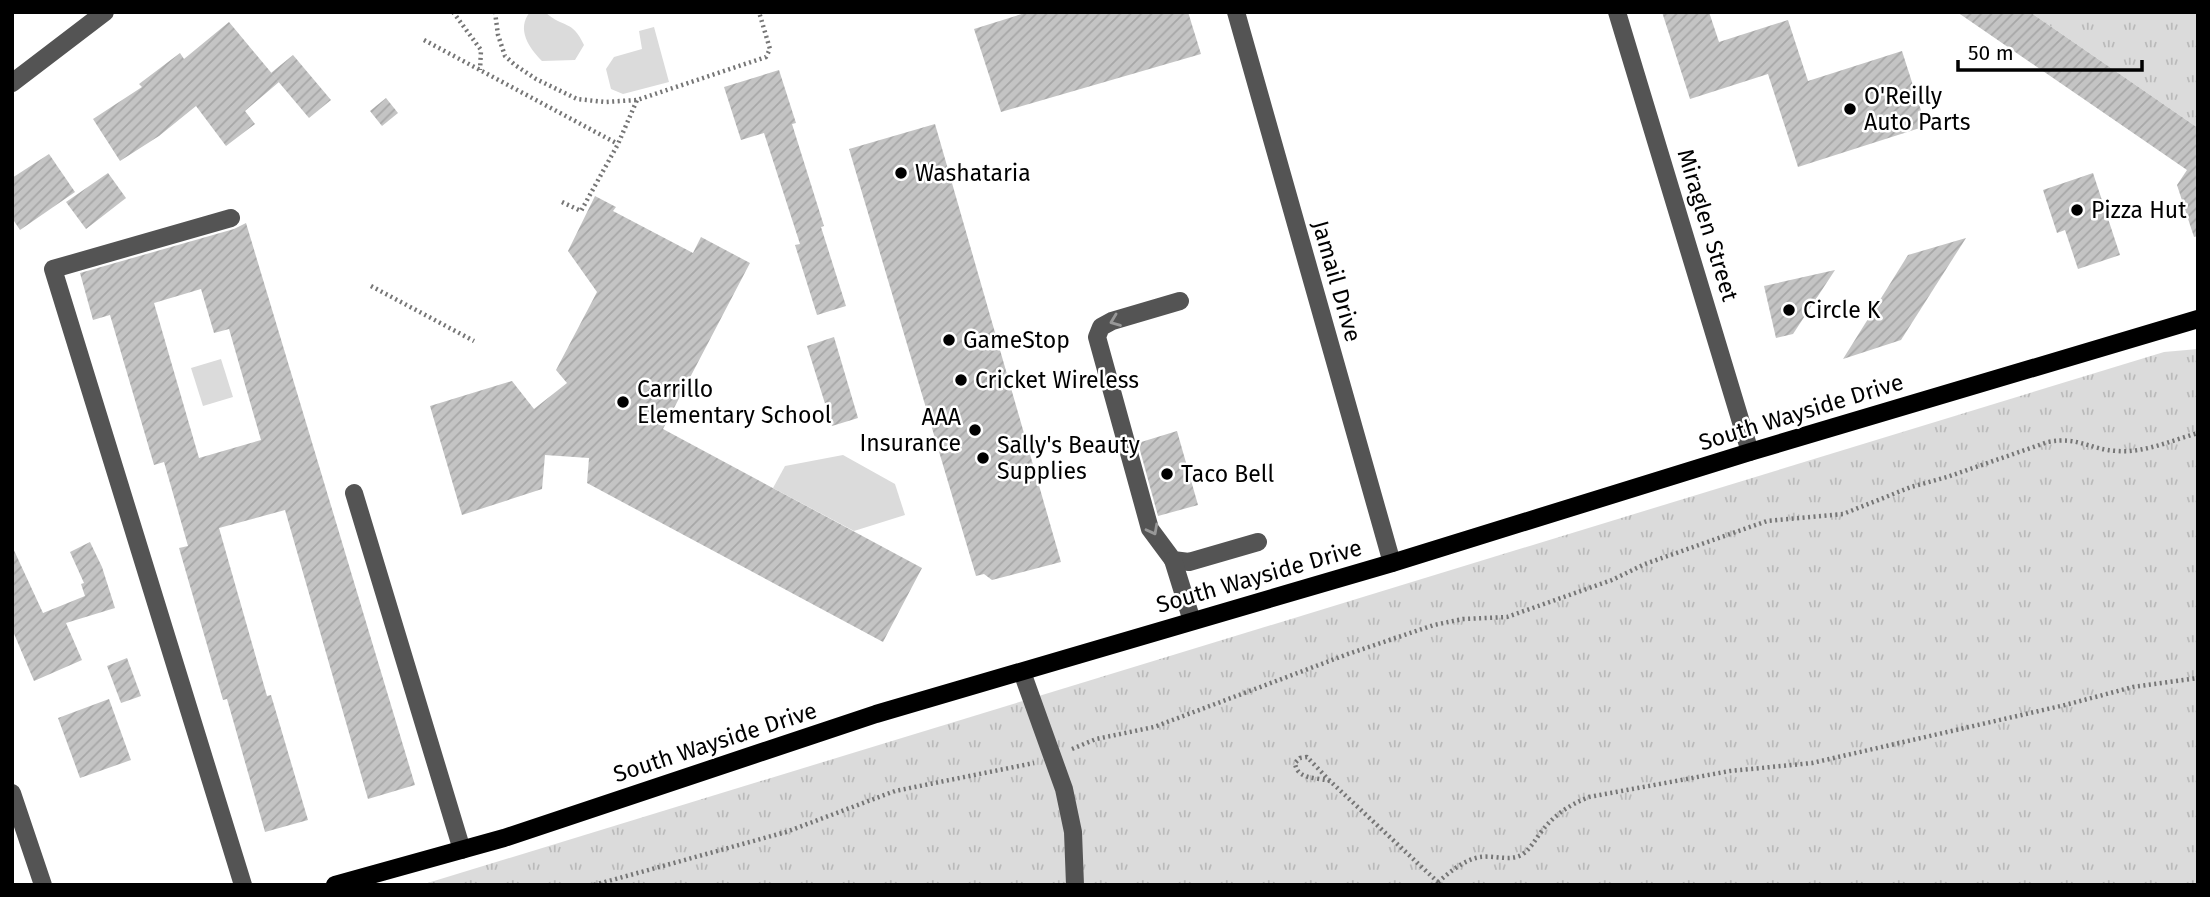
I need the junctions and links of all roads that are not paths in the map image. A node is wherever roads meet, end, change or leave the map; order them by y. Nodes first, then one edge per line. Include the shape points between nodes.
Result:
1 (105, 12) edge
2 (1236, 12) edge
3 (1617, 12) edge
4 (12, 83) edge
5 (231, 218) dead end
6 (1180, 300) dead end
7 (2198, 319) edge
8 (1750, 452) junction
9 (354, 492) dead end
10 (1258, 542) dead end
11 (1173, 560) junction
12 (1392, 563) junction
13 (1192, 621) junction
14 (1022, 671) junction
15 (12, 793) edge
16 (462, 850) junction
17 (43, 885) edge
18 (243, 885) edge
19 (335, 885) edge
20 (1075, 885) edge

1 - 4 street
2 - 12 street, Jamail Drive
3 - 8 street, Miraglen Street
5 - 18 street via 53,269
6 -> 11 street via 1112,321 1101,327 1097,337 1150,528
7 - 8 main road, South Wayside Drive
8 - 12 main road, South Wayside Drive
9 - 16 street
10 - 11 street via 1189,562
11 - 13 street
12 - 13 main road, South Wayside Drive
13 - 14 main road, South Wayside Drive
14 - 16 main road, South Wayside Drive
14 - 20 street via 1064,789 1073,832
15 - 17 street
16 - 19 main road, South Wayside Drive

